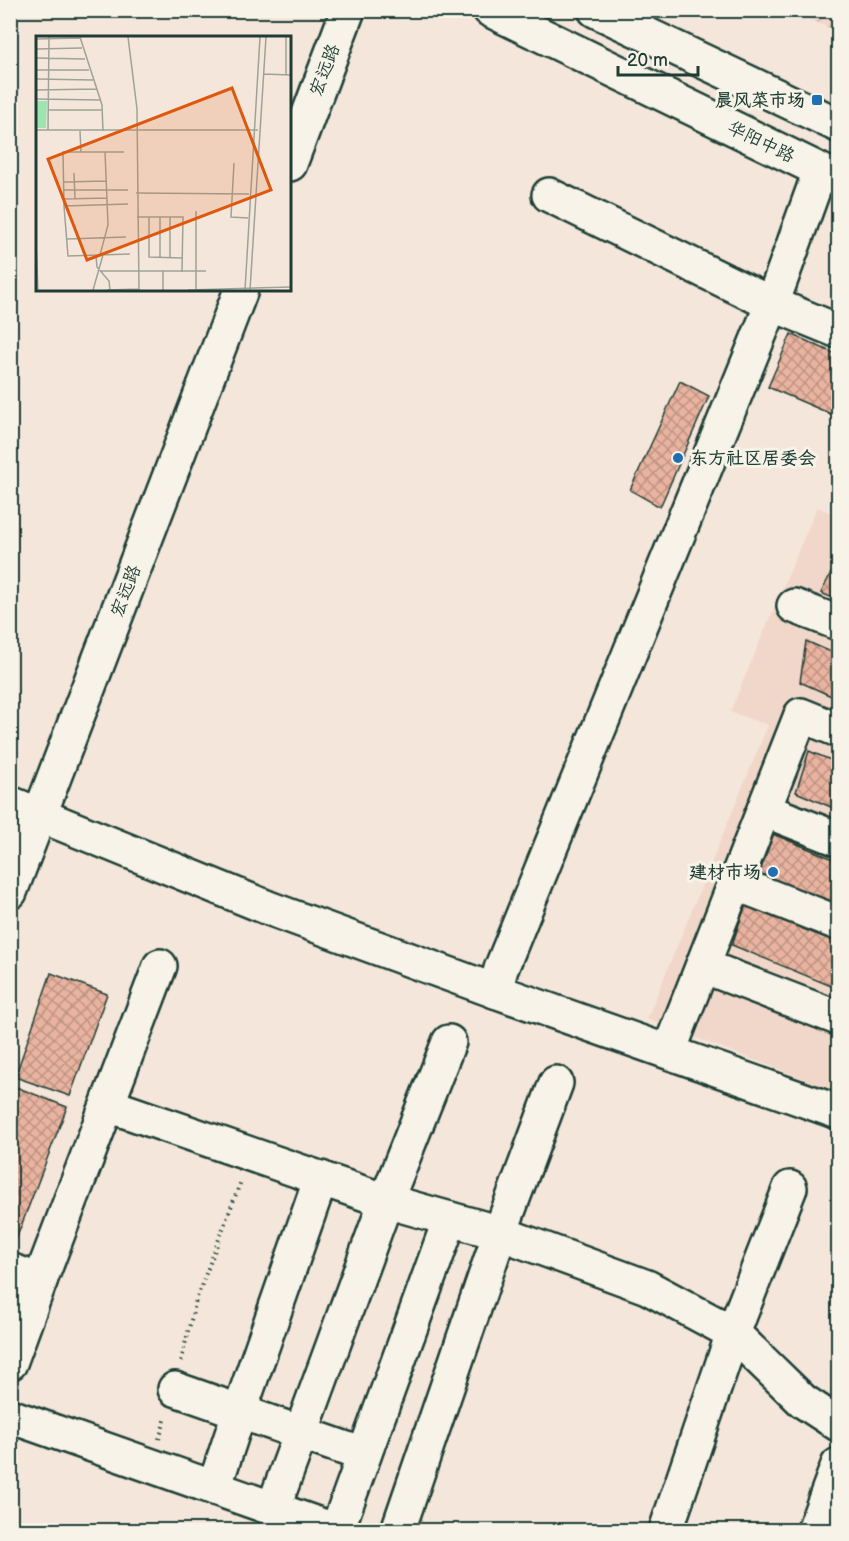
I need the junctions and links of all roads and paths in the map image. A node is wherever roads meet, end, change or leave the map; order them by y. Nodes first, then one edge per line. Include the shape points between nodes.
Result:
1 (348, 10) edge
2 (490, 10) edge
3 (595, 10) edge
4 (838, 124) edge
5 (291, 161) edge
6 (829, 175) edge
7 (549, 195) dead end
8 (241, 291) edge
9 (772, 304) junction
10 (838, 331) edge
11 (795, 606) dead end
12 (838, 623) edge
13 (838, 730) edge
14 (25, 809) edge
15 (764, 810) junction
16 (838, 839) edge
17 (735, 883) junction
18 (10, 892) edge
19 (838, 924) edge
20 (160, 966) dead end
21 (703, 966) junction
22 (495, 991) junction
23 (838, 1018) edge
24 (449, 1042) dead end
25 (669, 1051) junction
26 (556, 1083) dead end
27 (108, 1105) junction
28 (838, 1112) edge
29 (251, 1154) junction
30 (321, 1178) junction
31 (790, 1188) dead end
32 (386, 1201) junction
33 (450, 1219) junction
34 (500, 1233) junction
35 (25, 1276) edge
36 (733, 1333) junction
37 (10, 1363) edge
38 (175, 1389) junction
39 (240, 1410) junction
40 (10, 1416) edge
41 (838, 1424) edge
42 (301, 1433) junction
43 (364, 1455) junction
44 (838, 1465) edge
45 (151, 1466) junction
46 (214, 1488) junction
47 (273, 1509) junction
48 (336, 1530) edge
49 (398, 1530) edge
50 (666, 1530) edge
51 (814, 1530) edge

1 - 5 street, 宏远路
2 - 6 street, 华阳中路
3 - 4 street
6 - 9 street
7 - 9 street
8 - 14 street, 宏远路
9 - 10 street
9 - 22 street
11 - 12 street
13 - 15 street via 801,715
14 - 18 street, 宏远路
14 - 22 street via 271,909
15 - 16 street
15 - 17 street
17 - 19 street
17 - 21 street
20 - 27 street
21 - 23 street
21 - 25 street
22 - 25 street
24 - 32 street
25 - 28 street
26 - 34 street
27 - 29 street
27 - 35 street
29 - 30 street
29 - 38 path via 196,1300
30 - 32 street
30 - 39 street
31 - 36 street
32 - 33 street
32 - 42 street
33 - 34 street
33 - 43 street
34 - 36 street via 647,1287
34 - 49 street
35 - 37 street
36 - 41 street via 803,1401
36 - 50 street
38 - 39 street
38 - 45 path
39 - 42 street
39 - 46 street
40 - 45 street
42 - 43 street
42 - 47 street
43 - 48 street
44 - 51 street
45 - 46 street
46 - 47 street
47 - 48 street

